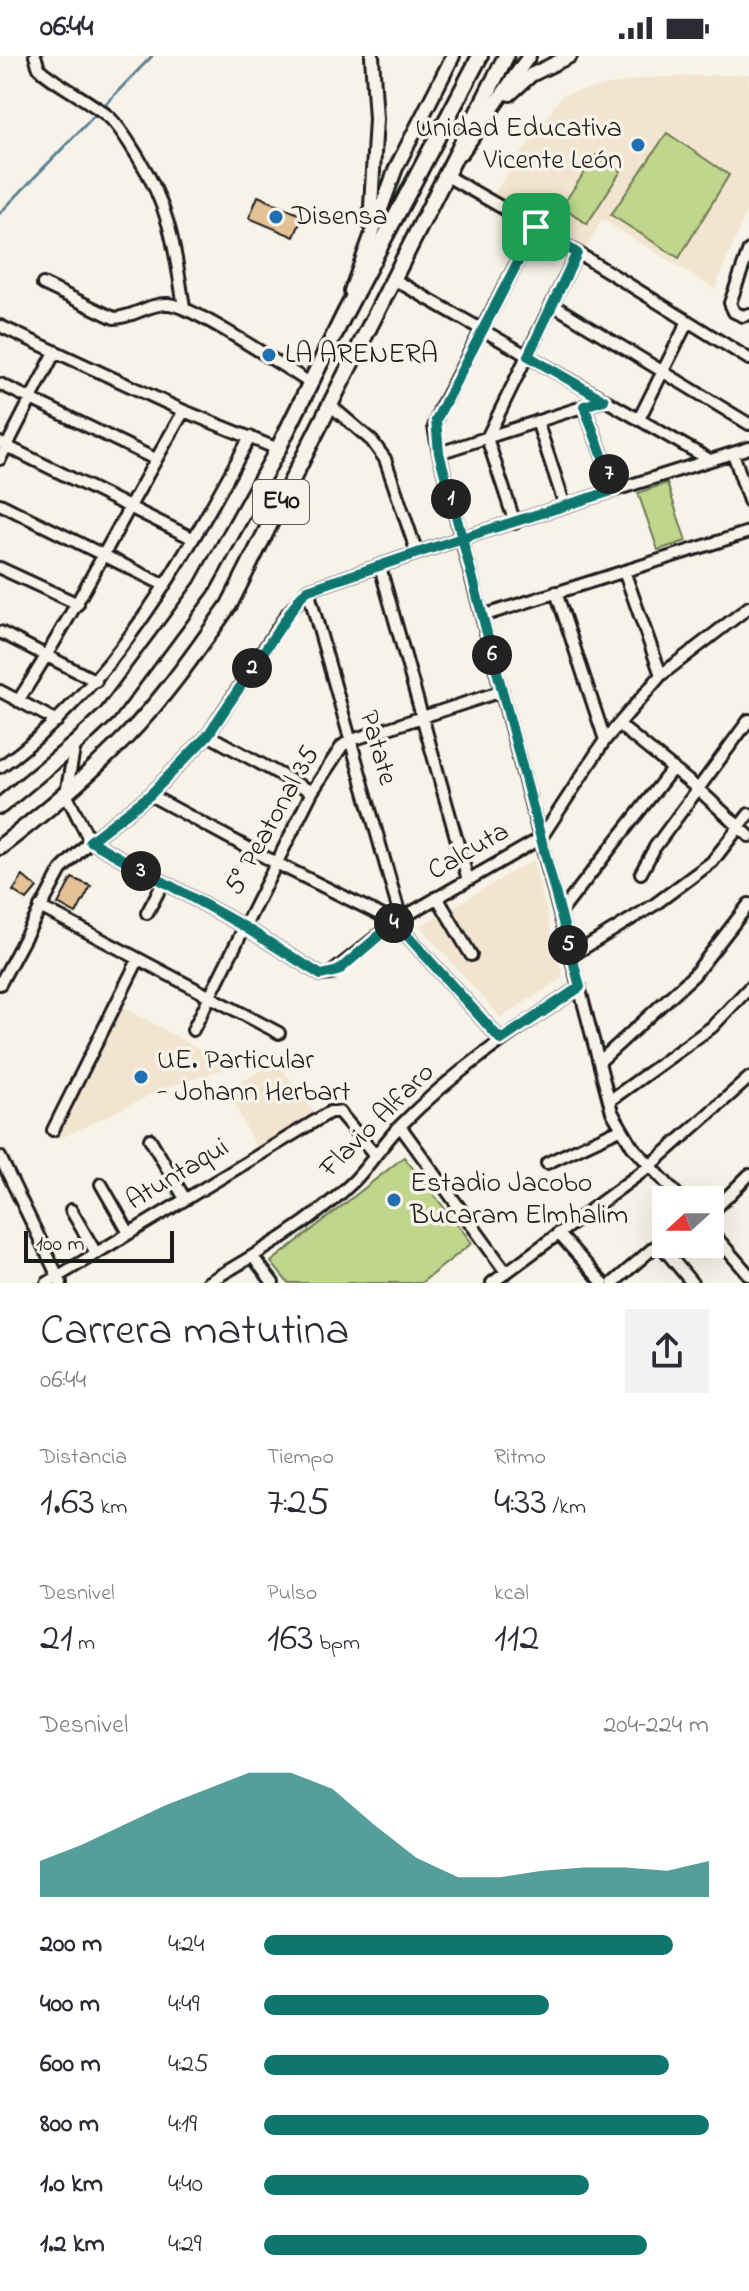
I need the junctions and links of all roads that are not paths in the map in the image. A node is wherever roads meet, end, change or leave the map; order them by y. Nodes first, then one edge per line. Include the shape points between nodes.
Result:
1 (35, 56) edge
2 (372, 56) edge
3 (453, 56) edge
4 (480, 56) edge
5 (506, 56) edge
6 (529, 56) edge
7 (570, 56) edge
8 (496, 107) junction
9 (445, 175) junction
10 (536, 227) junction
11 (368, 240) junction
12 (749, 250) edge
13 (577, 253) junction
14 (395, 280) junction
15 (43, 284) dead end
16 (553, 305) junction
17 (184, 307) junction
18 (749, 314) edge
19 (344, 315) junction
20 (688, 321) junction
21 (0, 326) edge
22 (482, 329) junction
23 (55, 352) junction
24 (528, 356) junction
25 (749, 359) edge
26 (662, 372) junction
27 (310, 383) junction
28 (0, 384) edge
29 (32, 399) junction
30 (604, 400) junction
31 (330, 405) junction
32 (584, 406) junction
33 (184, 411) junction
34 (639, 419) junction
35 (537, 421) junction
36 (749, 424) edge
37 (250, 437) junction
38 (487, 438) junction
39 (3, 444) edge
40 (749, 448) edge
41 (278, 449) junction
42 (439, 453) junction
43 (733, 453) junction
44 (0, 459) edge
45 (155, 459) junction
46 (710, 460) junction
47 (615, 490) junction
48 (749, 501) edge
49 (0, 504) edge
50 (565, 506) junction
51 (128, 507) junction
52 (515, 523) junction
53 (749, 532) edge
54 (192, 538) junction
55 (462, 538) junction
56 (104, 553) junction
57 (417, 553) junction
58 (380, 567) junction
59 (0, 568) edge
60 (624, 571) junction
61 (164, 585) junction
62 (308, 590) junction
63 (556, 592) junction
64 (78, 604) junction
65 (749, 607) edge
66 (482, 616) junction
67 (0, 632) edge
68 (47, 656) junction
69 (661, 675) junction
70 (96, 681) junction
71 (0, 691) edge
72 (502, 691) junction
73 (18, 701) junction
74 (423, 718) junction
75 (749, 720) edge
76 (57, 721) junction
77 (619, 725) junction
78 (208, 735) junction
79 (605, 740) junction
80 (349, 741) junction
81 (75, 744) junction
82 (5, 757) edge
83 (0, 767) edge
84 (673, 768) junction
85 (698, 789) junction
86 (312, 792) junction
87 (66, 794) junction
88 (150, 795) junction
89 (0, 806) edge
90 (749, 814) edge
91 (739, 827) junction
92 (749, 836) edge
93 (541, 838) junction
94 (90, 841) junction
95 (0, 847) edge
96 (276, 863) junction
97 (641, 873) dead end
98 (468, 880) junction
99 (163, 883) junction
100 (437, 897) junction
101 (749, 904) edge
102 (40, 907) junction
103 (147, 913) dead end
104 (560, 913) junction
105 (398, 920) junction
106 (243, 926) junction
107 (471, 955) dead end
108 (571, 956) junction
109 (138, 960) junction
110 (0, 984) edge
111 (580, 987) junction
112 (749, 988) edge
113 (208, 997) junction
114 (193, 1030) dead end
115 (279, 1033) dead end
116 (501, 1040) junction
117 (599, 1062) junction
118 (749, 1078) edge
119 (609, 1101) junction
120 (400, 1126) junction
121 (620, 1129) junction
122 (53, 1130) dead end
123 (150, 1139) dead end
124 (375, 1155) junction
125 (0, 1157) edge
126 (547, 1163) dead end
127 (650, 1166) junction
128 (749, 1175) edge
129 (101, 1184) dead end
130 (669, 1186) edge
131 (185, 1199) junction
132 (724, 1200) edge
133 (71, 1210) dead end
134 (129, 1233) junction
135 (558, 1233) junction
136 (724, 1246) edge
137 (96, 1253) junction
138 (253, 1257) junction
139 (506, 1272) junction
140 (749, 1275) edge
141 (59, 1279) edge
142 (47, 1283) edge
143 (207, 1283) edge
144 (273, 1283) edge
145 (492, 1283) edge
146 (603, 1283) edge
147 (613, 1283) edge
148 (692, 1283) edge

1 - 17 street via 39,68 112,120 153,179 177,258
2 - 11 main road via 376,119
3 - 11 main road, E40 via 396,168
4 - 19 highway
5 - 9 highway
6 - 8 main road
7 - 8 main road via 531,75
8 - 9 main road, E40
9 - 10 street
9 - 14 highway, E40
10 - 13 street
10 - 22 street
11 - 19 main road, E40
12 - 18 street via 730,298 734,312
13 - 16 street
13 - 20 street
14 - 22 street
14 - 31 highway, E40
15 - 17 street via 114,318 158,305
16 - 24 street
16 - 26 street
17 - 27 street
19 - 27 highway, E40
20 - 25 street
20 - 26 street
21 - 23 street
22 - 24 street
22 - 42 street via 440,409 434,427
23 - 29 street
23 - 33 street
24 - 30 street
24 - 38 street
26 - 34 street
26 - 36 street
27 - 41 highway, E40
28 - 29 street
29 - 39 street
29 - 45 street
30 - 32 street
30 - 34 street
31 - 57 street via 385,459
31 - 87 highway, E40 via 229,605 171,685
32 - 35 street
32 - 47 street
33 - 37 street
33 - 45 street
34 - 46 street
35 - 38 street
35 - 50 street
37 - 41 street
37 - 54 street
38 - 42 street
38 - 52 street
39 - 44 street
39 - 51 street
40 - 43 street
41 - 81 highway, E40 via 202,587 107,714
42 - 55 street
43 - 46 street
43 - 48 street
45 - 51 street
46 - 47 street
47 - 50 street
49 - 56 street
50 - 52 street
51 - 54 street
51 - 56 street
52 - 55 street
53 - 60 street
54 - 61 street
55 - 57 street
55 - 66 street
56 - 61 street
56 - 64 street
57 - 58 street
58 - 62 street
58 - 74 street
59 - 64 street
60 - 63 street
60 - 69 street
61 - 70 street
62 - 78 street
62 - 80 street, Patate
63 - 66 street
63 - 79 street
64 - 68 street
65 - 69 street, Calcuta
66 - 72 street
67 - 68 street
68 - 70 street
68 - 73 street
69 - 77 street, Calcuta
70 - 76 street
71 - 73 street
72 - 74 street, 5° Peatonal 35
72 - 93 street
73 - 76 street
74 - 80 street, 5° Peatonal 35
74 - 98 street
75 - 85 street
76 - 82 street
77 - 79 street, Calcuta
77 - 84 street
78 - 86 street
78 - 88 street
79 - 93 street, Calcuta
80 - 86 street, 5° Peatonal 35
80 - 105 street, Patate
81 - 87 street
81 - 89 highway, E40
82 - 83 street
84 - 85 street
84 - 104 street
85 - 91 street
85 - 97 street
86 - 96 street, 5° Peatonal 35
87 - 94 street
87 - 95 highway, E40
88 - 94 street
88 - 96 street
90 - 91 street
91 - 92 street
91 - 108 street via 712,862
93 - 98 street, Calcuta
93 - 104 street
94 - 99 street
94 - 102 street via 61,870
96 - 105 street
96 - 106 street, 5° Peatonal 35
98 - 100 street, Calcuta
99 - 103 street
99 - 106 street
100 - 105 street, Calcuta
100 - 107 street
101 - 117 street via 694,975
102 - 109 street
102 - 110 street
104 - 108 street
105 - 106 street, Calcuta via 338,971 321,975
105 - 116 street
106 - 113 street, 5° Peatonal 35
108 - 111 street
109 - 113 street
109 - 122 street
111 - 116 street, Flavio Alfaro
111 - 117 street
112 - 119 street via 712,1027
113 - 114 street, 5° Peatonal 35
113 - 115 street
116 - 120 street, Flavio Alfaro
117 - 119 street
118 - 127 street
119 - 121 street
120 - 124 street, Flavio Alfaro
120 - 139 street
121 - 126 street
121 - 127 street
123 - 131 street
124 - 131 street, Atuntaqui via 335,1111
124 - 138 street, Flavio Alfaro via 325,1206
125 - 141 street
127 - 130 street
127 - 135 street
128 - 132 street
129 - 134 street
131 - 134 street, Atuntaqui
133 - 137 street
134 - 137 street, Atuntaqui
135 - 139 street
135 - 146 street
136 - 140 street
137 - 141 street, Atuntaqui
138 - 143 street, Flavio Alfaro
138 - 144 street
139 - 145 street
141 - 142 street, Atuntaqui
147 - 148 street via 659,1243

